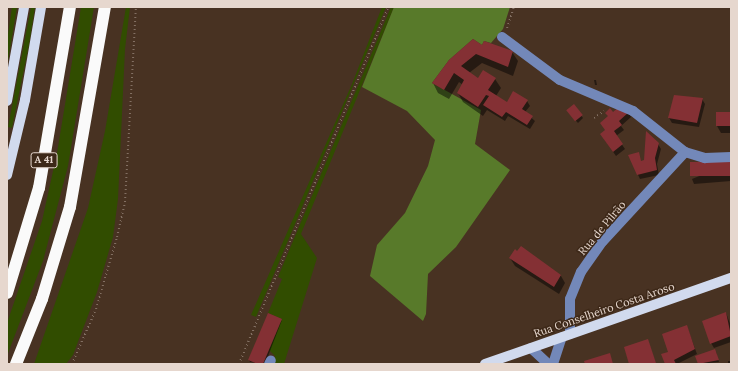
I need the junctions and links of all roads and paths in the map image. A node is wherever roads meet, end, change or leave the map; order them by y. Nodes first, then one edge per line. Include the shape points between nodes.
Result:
1 (24, 7) edge
2 (42, 7) edge
3 (69, 7) edge
4 (105, 7) edge
5 (136, 7) edge
6 (388, 7) edge
7 (514, 7) edge
8 (502, 37) joint
9 (7, 101) edge
10 (685, 152) junction
11 (731, 157) edge
12 (7, 175) edge
13 (731, 278) edge
14 (7, 294) edge
15 (566, 335) junction
16 (531, 348) junction
17 (554, 362) edge
18 (16, 363) edge
19 (72, 364) edge
20 (239, 364) edge
21 (485, 364) edge

1 - 9 main road
2 - 12 main road via 32,70
3 - 14 highway, A 41 via 39,188
4 - 18 highway via 70,207 45,292
5 - 19 path via 124,202 117,237 96,310
6 - 20 path
7 - 8 path
8 - 10 street via 560,80 620,103 633,111
10 - 11 street via 705,158
10 - 15 street, Rua de Pilrão via 603,241 581,272 570,299
13 - 15 main road, Rua Conselheiro Costa Aroso
15 - 16 main road, Rua Conselheiro Costa Aroso
15 - 17 street, Rua de Pilrão
16 - 17 street
16 - 21 main road, Rua Conselheiro Costa Aroso

